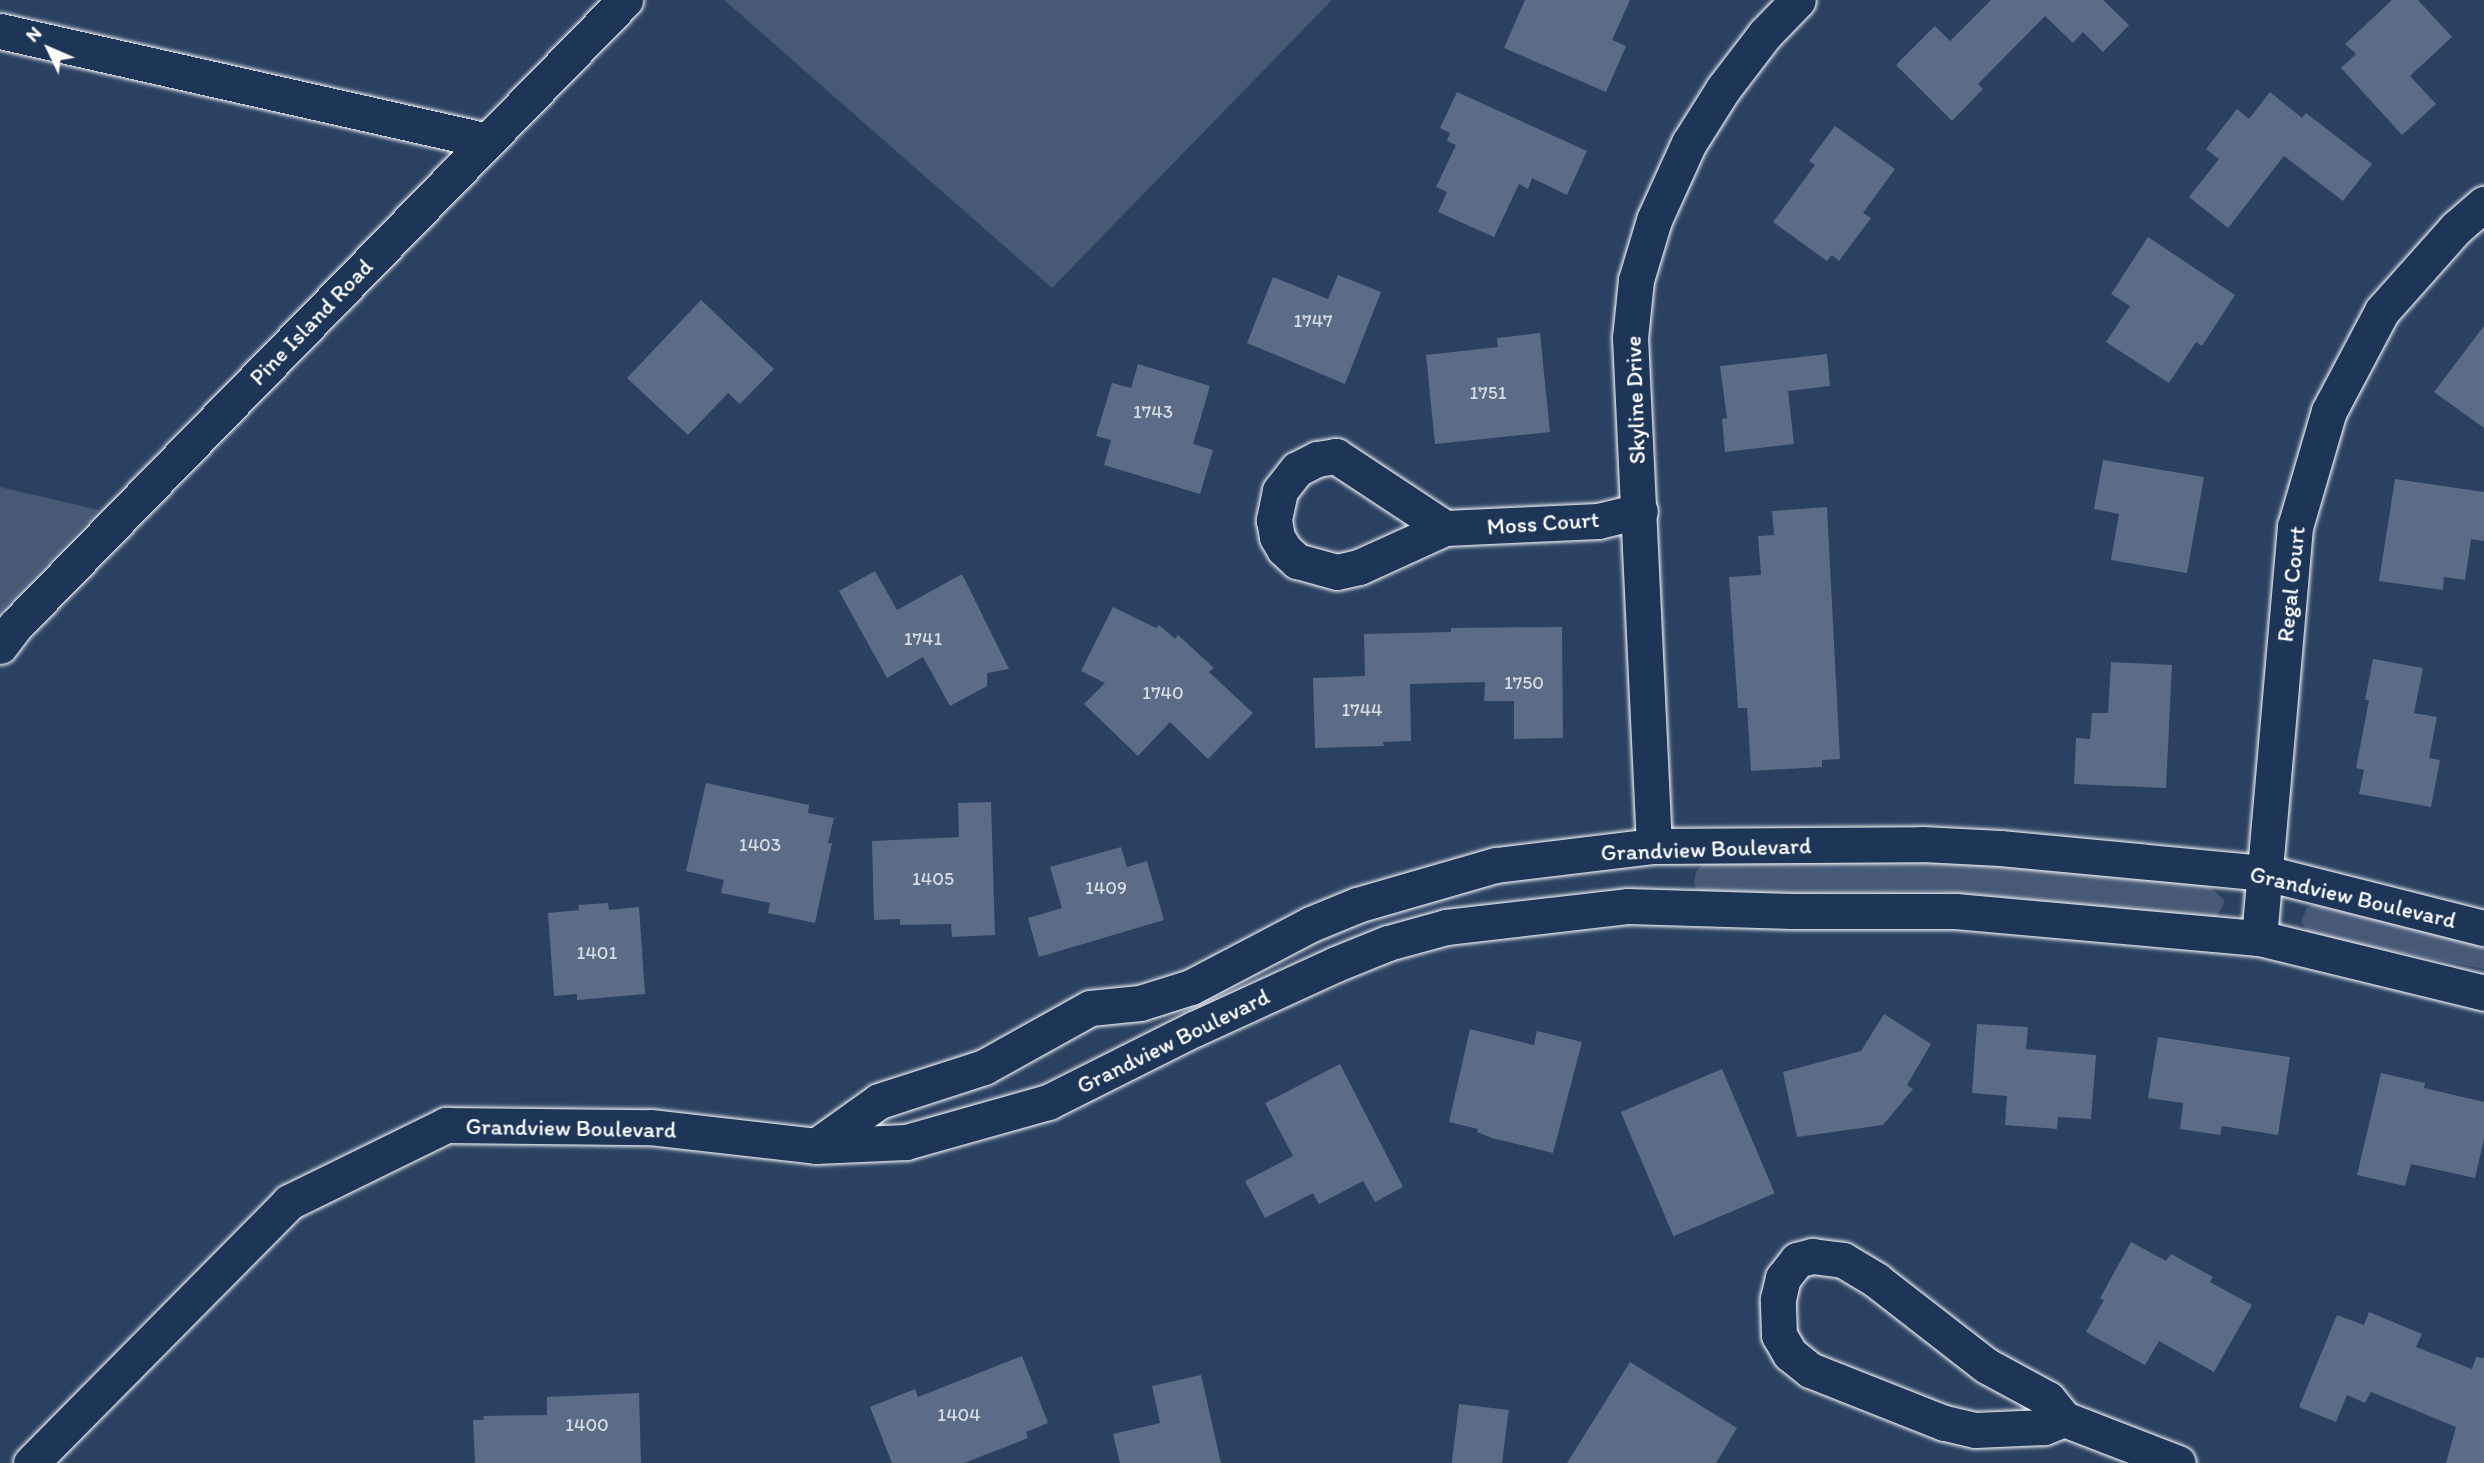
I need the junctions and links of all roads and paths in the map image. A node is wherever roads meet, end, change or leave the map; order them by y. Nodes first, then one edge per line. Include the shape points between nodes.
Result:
1 (625, 0) edge
2 (1798, 0) edge
3 (0, 31) edge
4 (487, 141) junction
5 (2484, 204) edge
6 (1640, 511) junction
7 (1445, 528) dead end
8 (5, 631) edge
9 (1654, 846) junction
10 (2266, 873) junction
11 (2484, 928) edge
12 (2259, 938) junction
13 (2484, 993) edge
14 (816, 1146) junction
15 (2064, 1419) junction
16 (31, 1463) edge
17 (2178, 1463) edge

1 - 4 street, Pine Island Road
2 - 6 street, Skyline Drive via 1723,89 1689,143 1636,280 1630,338
3 - 4 street
4 - 8 street, Pine Island Road
5 - 10 street, Regal Court via 2456,228 2382,311 2329,411 2295,527
6 - 7 street, Moss Court via 1598,521
6 - 9 street, Skyline Drive
9 - 10 street, Grandview Boulevard via 1922,844
9 - 14 street, Grandview Boulevard via 1496,864 1357,905 1191,987 1140,1003 1090,1008 984,1067 878,1101
10 - 11 street, Grandview Boulevard
10 - 12 street, Regal Court
12 - 13 street, Grandview Boulevard
12 - 14 street, Grandview Boulevard via 1955,911 1648,905 1446,927 1336,964 1048,1102 906,1142
14 - 16 street, Grandview Boulevard via 650,1127 446,1125 289,1202
15 - 15 street via 2048,1399 1987,1366 1843,1260 1812,1256 1797,1260 1783,1278 1778,1299 1779,1335 1790,1354 1810,1370 1944,1423 1975,1430 2044,1427
15 - 17 street

